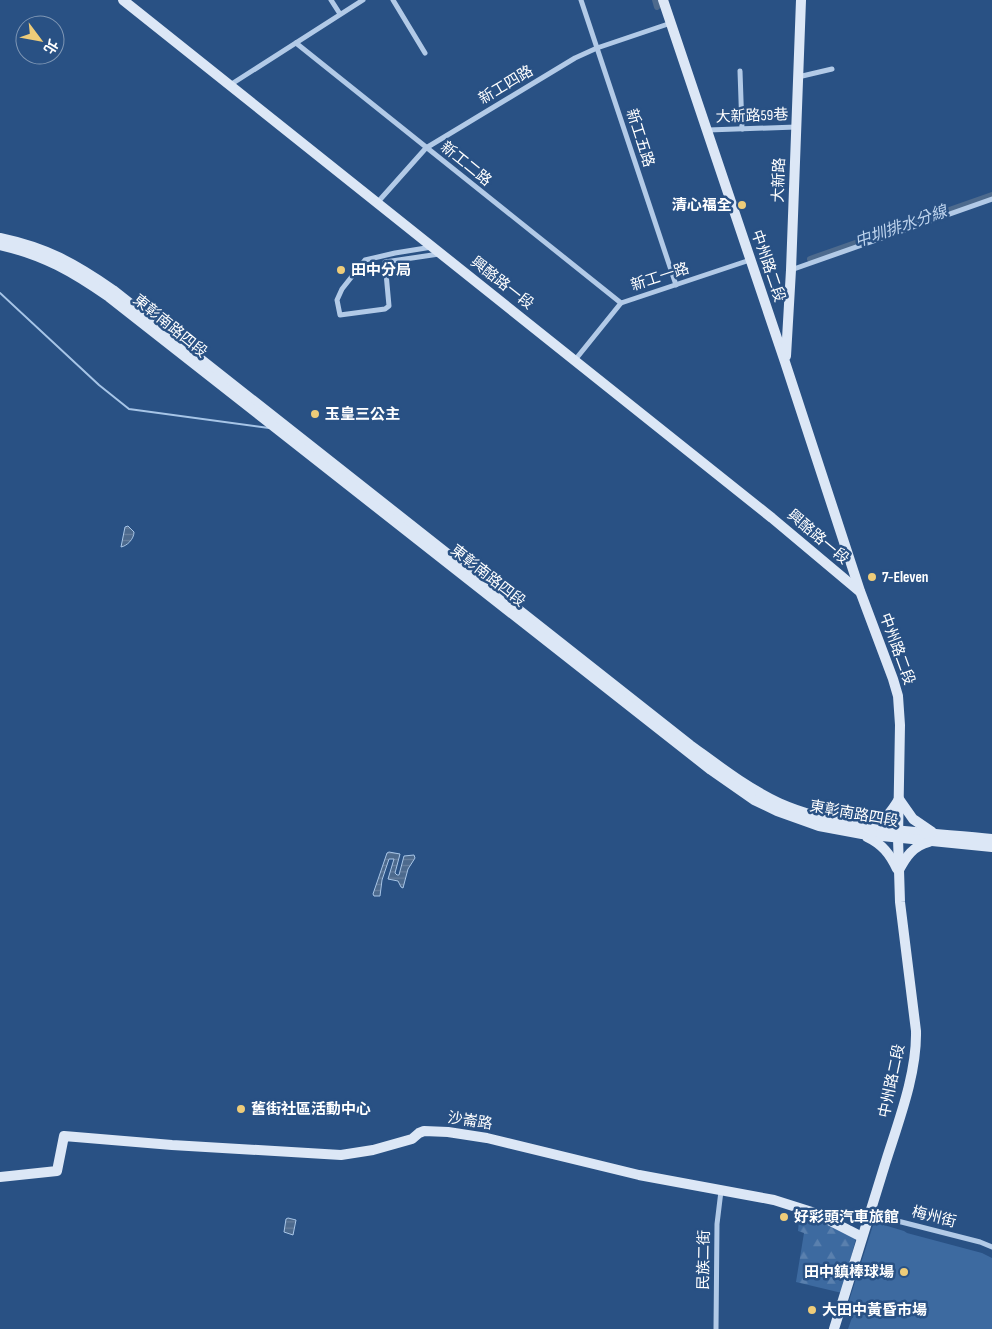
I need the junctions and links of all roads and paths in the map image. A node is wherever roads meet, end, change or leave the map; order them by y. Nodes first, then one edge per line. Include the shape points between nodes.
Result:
1 (123, 0) edge
2 (331, 0) edge
3 (363, 0) edge
4 (393, 0) edge
5 (580, 0) edge
6 (663, 0) edge
7 (801, 0) edge
8 (340, 14) junction
9 (671, 23) junction
10 (296, 43) junction
11 (597, 48) junction
12 (425, 53) dead end
13 (832, 68) dead end
14 (740, 71) dead end
15 (798, 77) junction
16 (229, 85) junction
17 (796, 128) junction
18 (742, 129) junction
19 (708, 130) junction
20 (426, 148) junction
21 (992, 199) edge
22 (377, 204) junction
23 (0, 238) edge
24 (0, 246) edge
25 (437, 250) junction
26 (750, 260) junction
27 (790, 270) junction
28 (676, 285) junction
29 (621, 303) junction
30 (574, 361) junction
31 (785, 362) junction
32 (860, 591) junction
33 (899, 799) junction
34 (864, 830) junction
35 (899, 834) junction
36 (934, 838) junction
37 (992, 839) edge
38 (992, 847) edge
39 (898, 871) junction
40 (0, 1177) edge
41 (721, 1191) junction
42 (870, 1213) junction
43 (862, 1237) junction
44 (992, 1247) edge
45 (716, 1329) edge
46 (834, 1329) edge

1 - 16 street, 興酪路一段
2 - 8 street
3 - 8 street
4 - 12 street
5 - 11 street, 新工五路
6 - 9 street, 中州路二段
7 - 15 street, 大新路
8 - 10 street
9 - 11 street, 新工四路
9 - 19 street, 中州路二段
10 - 16 street
10 - 20 street, 新工二路
11 - 20 street, 新工四路
11 - 28 street, 新工五路
13 - 15 street
14 - 18 street
15 - 17 street, 大新路
16 - 22 street, 興酪路一段
17 - 18 street, 大新路59巷
17 - 27 street, 大新路
18 - 19 street, 大新路59巷
19 - 26 street, 中州路二段
20 - 22 street, 新工四路
20 - 29 street, 新工二路
21 - 27 street
22 - 25 street, 興酪路一段
23 - 34 street, 東彰南路四段 via 64,259 113,290 736,779 801,811
24 - 34 street, 東彰南路四段 via 24,251 72,272 109,297 731,785 797,819 819,826
25 - 25 street via 394,253 365,260 342,289 337,300 340,314 385,310 389,306 385,262
25 - 30 street, 興酪路一段
26 - 28 street, 新工一路
26 - 31 street, 中州路二段
27 - 31 street, 大新路
28 - 29 street, 新工一路
29 - 30 street, 新工一路
30 - 32 street, 興酪路一段
31 - 32 street, 中州路二段
32 - 33 street, 中州路二段 via 898,696
33 - 34 street via 882,821
33 - 35 street, 中州路二段
33 - 36 street via 913,819
34 - 35 street, 東彰南路四段
34 - 39 street via 890,855
35 - 36 street, 東彰南路四段
35 - 39 street, 中州路二段
36 - 37 street, 東彰南路四段
36 - 38 street, 東彰南路四段
36 - 39 street via 912,851
39 - 42 street, 中州路二段 via 916,1048 894,1137
40 - 41 street, 沙崙路 via 57,1171 64,1136 172,1146 341,1155 412,1139 424,1131 487,1138 639,1175
41 - 43 street, 沙崙路 via 800,1208
41 - 45 street, 民族二街 via 717,1224
42 - 43 street, 中州路二段
42 - 44 street, 梅州街
43 - 46 street, 中州路二段

